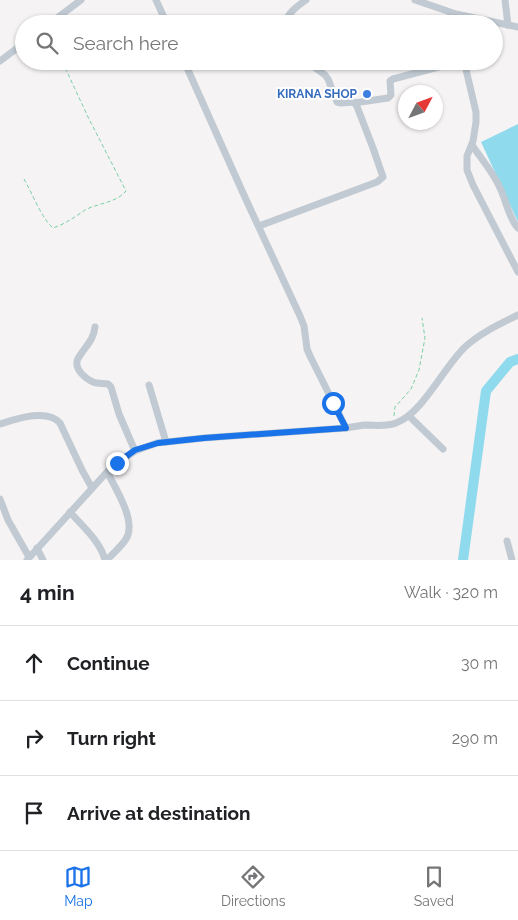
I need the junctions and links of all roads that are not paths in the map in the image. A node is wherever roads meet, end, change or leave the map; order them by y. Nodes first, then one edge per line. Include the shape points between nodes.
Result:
1 (81, 0) edge
2 (156, 0) edge
3 (306, 0) edge
4 (414, 0) edge
5 (505, 0) edge
6 (426, 2) edge
7 (456, 14) joint
8 (61, 15) edge
9 (163, 15) edge
10 (289, 15) edge
11 (461, 15) edge
12 (503, 24) edge
13 (508, 25) junction
14 (518, 27) edge
15 (15, 50) edge
16 (0, 61) edge
17 (188, 70) edge
18 (318, 70) edge
19 (428, 70) edge
20 (465, 70) edge
21 (354, 103) junction
22 (472, 145) junction
23 (259, 226) junction
24 (518, 228) edge
25 (518, 272) edge
26 (518, 315) edge
27 (96, 327) dead end
28 (149, 385) dead end
29 (409, 416) junction
30 (0, 424) edge
31 (346, 428) junction
32 (166, 442) junction
33 (443, 449) dead end
34 (135, 450) junction
35 (107, 472) junction
36 (92, 488) junction
37 (0, 499) edge
38 (70, 512) junction
39 (507, 541) dead end
40 (37, 548) junction
41 (28, 559) edge
42 (43, 560) edge
43 (106, 560) edge
44 (512, 560) edge

1 - 8 street
2 - 9 street
3 - 10 street
4 - 6 street
5 - 13 street
6 - 7 street
7 - 11 street
12 - 13 street
13 - 14 street
15 - 16 street
17 - 23 street
18 - 21 street via 328,79 337,102
19 - 21 street via 393,79 388,98
20 - 22 street via 476,112
21 - 23 street via 382,179
22 - 24 street via 495,178
22 - 25 street via 467,156 470,177
23 - 31 street via 304,326 310,356
26 - 29 street via 466,346
27 - 34 street via 77,366 88,380 111,386
28 - 32 street
29 - 31 street via 393,424
29 - 33 street
30 - 36 street via 42,415 56,419
31 - 32 street
32 - 34 street
34 - 35 street
35 - 36 street
35 - 43 street via 130,525 127,538
36 - 38 street
37 - 41 street
38 - 40 street
38 - 43 street via 97,542
39 - 44 street
40 - 41 street
40 - 42 street

